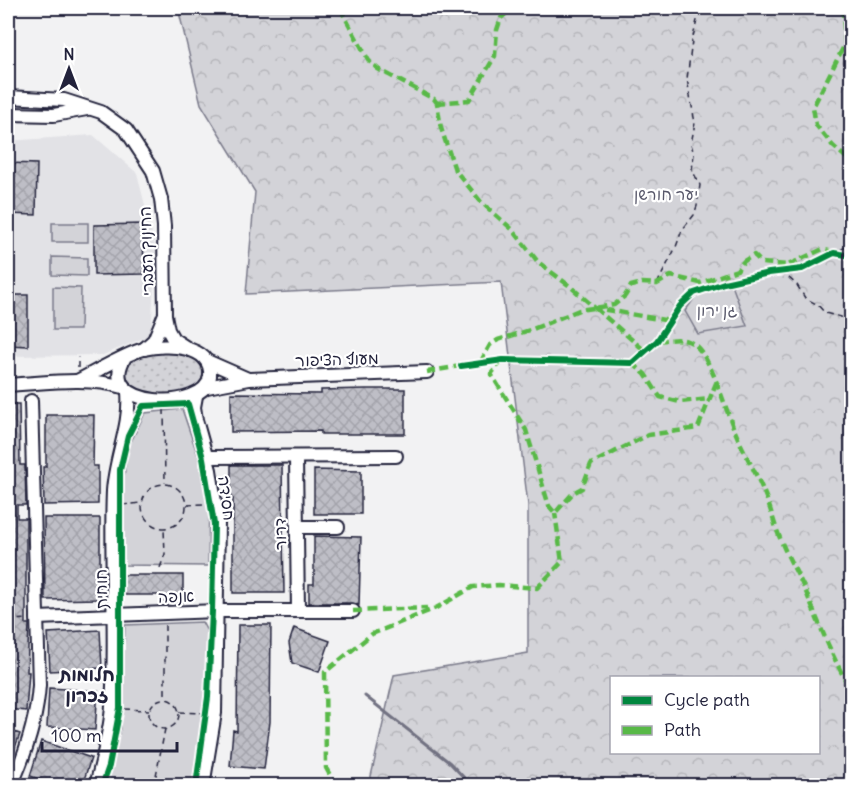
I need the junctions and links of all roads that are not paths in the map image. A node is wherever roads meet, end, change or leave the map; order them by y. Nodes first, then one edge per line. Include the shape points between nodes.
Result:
1 (8, 97) edge
2 (89, 109) junction
3 (8, 114) edge
4 (165, 315) junction
5 (144, 349) junction
6 (190, 350) junction
7 (125, 357) junction
8 (207, 361) junction
9 (427, 372) dead end
10 (249, 379) junction
11 (77, 381) junction
12 (8, 385) edge
13 (207, 387) junction
14 (126, 390) junction
15 (196, 396) junction
16 (31, 401) dead end
17 (396, 456) dead end
18 (207, 457) junction
19 (296, 457) junction
20 (297, 527) junction
21 (338, 527) dead end
22 (217, 611) junction
23 (298, 611) junction
24 (353, 611) dead end
25 (115, 614) junction
26 (37, 618) junction
27 (14, 779) dead end
28 (96, 785) edge
29 (203, 786) edge

1 - 2 street, החינוך העברי via 64,100
2 - 3 street via 54,115
2 - 4 street, החינוך העברי via 126,130 153,171 164,226
4 - 5 street, החינוך העברי
4 - 6 street, החינוך העברי via 173,339
5 - 6 street
5 - 7 street
6 - 8 street
7 - 11 street
7 - 14 street via 119,372
8 - 10 street, מעוף הציפור
8 - 13 street
9 - 10 street, מעוף הציפור
10 - 13 street, מעוף הציפור
11 - 12 street
11 - 14 street via 109,383
13 - 15 street
14 - 15 street via 134,396 164,400
14 - 25 street, חוחית via 129,415 116,462 113,507
15 - 18 street, חסידה via 196,420
16 - 26 street
17 - 19 street
18 - 19 street
18 - 22 street, חסידה via 218,522
19 - 20 street, דרור
20 - 21 street
20 - 23 street, דרור
22 - 23 street, אנפה
22 - 25 street, אנפה
22 - 29 street, חסידה via 215,713
23 - 24 street, אנפה
25 - 26 street, אנפה
25 - 28 street, חוחית via 112,708
26 - 27 street via 38,710

